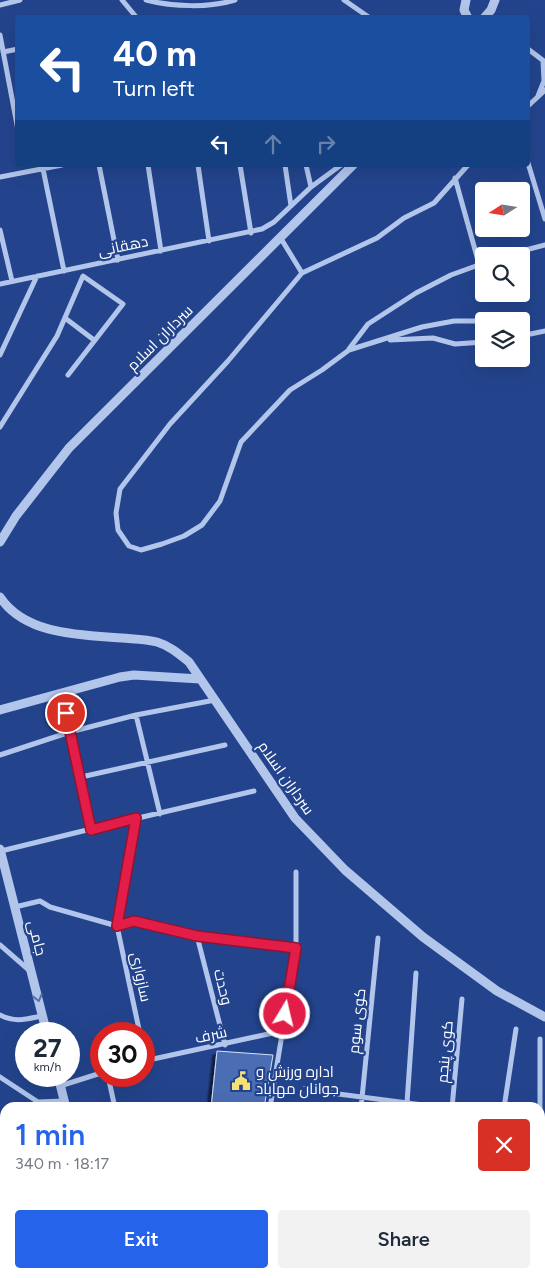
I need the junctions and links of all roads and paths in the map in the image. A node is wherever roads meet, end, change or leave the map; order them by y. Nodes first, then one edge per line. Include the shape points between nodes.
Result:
1 (20, 0) edge
2 (122, 0) edge
3 (146, 0) edge
4 (235, 0) edge
5 (344, 0) edge
6 (466, 0) edge
7 (494, 0) edge
8 (0, 5) edge
9 (134, 15) edge
10 (366, 15) edge
11 (466, 15) edge
12 (487, 15) edge
13 (0, 35) edge
14 (15, 50) edge
15 (530, 51) edge
16 (3, 52) junction
17 (544, 62) edge
18 (545, 90) edge
19 (538, 96) junction
20 (530, 104) edge
21 (15, 105) edge
22 (24, 167) edge
23 (52, 167) edge
24 (99, 167) edge
25 (148, 167) edge
26 (198, 167) edge
27 (240, 167) edge
28 (284, 167) edge
29 (306, 167) edge
30 (337, 167) edge
31 (351, 167) edge
32 (466, 167) edge
33 (529, 167) edge
34 (43, 169) junction
35 (25, 172) junction
36 (0, 177) edge
37 (455, 178) junction
38 (310, 187) junction
39 (291, 206) junction
40 (545, 219) edge
41 (0, 230) edge
42 (250, 233) junction
43 (280, 237) junction
44 (209, 241) junction
45 (545, 245) edge
46 (476, 247) edge
47 (530, 249) edge
48 (162, 251) junction
49 (118, 260) junction
50 (475, 266) edge
51 (84, 267) junction
52 (64, 271) junction
53 (302, 273) junction
54 (37, 276) junction
55 (83, 276) junction
56 (12, 281) junction
57 (0, 284) edge
58 (65, 318) junction
59 (475, 321) edge
60 (545, 331) edge
61 (530, 334) edge
62 (94, 340) junction
63 (384, 340) junction
64 (475, 343) edge
65 (349, 350) junction
66 (0, 355) edge
67 (68, 375) dead end
68 (0, 427) edge
69 (0, 542) edge
70 (0, 597) edge
71 (200, 679) junction
72 (215, 700) junction
73 (0, 710) edge
74 (66, 713) dead end
75 (136, 715) junction
76 (70, 732) junction
77 (225, 745) dead end
78 (0, 755) edge
79 (147, 763) junction
80 (81, 777) junction
81 (254, 791) dead end
82 (160, 814) junction
83 (136, 818) junction
84 (91, 830) junction
85 (0, 850) edge
86 (296, 872) dead end
87 (4, 881) edge
88 (15, 907) junction
89 (117, 926) junction
90 (197, 936) junction
91 (378, 938) dead end
92 (0, 945) edge
93 (296, 948) junction
94 (31, 972) junction
95 (416, 973) dead end
96 (462, 1000) dead end
97 (0, 1015) edge
98 (42, 1016) junction
99 (545, 1017) edge
100 (44, 1022) edge
101 (137, 1022) edge
102 (516, 1029) dead end
103 (282, 1031) junction
104 (540, 1039) dead end
105 (225, 1045) junction
106 (155, 1059) edge
107 (0, 1077) edge
108 (60, 1087) edge
109 (110, 1087) edge
110 (323, 1092) dead end
111 (362, 1097) junction
112 (38, 1102) edge
113 (64, 1102) edge
114 (114, 1102) edge
115 (271, 1102) edge
116 (362, 1102) edge
117 (400, 1102) edge
118 (408, 1102) edge
119 (453, 1102) edge
120 (505, 1102) edge
121 (540, 1102) edge

1 - 8 street
2 - 9 street
3 - 4 street via 202,5
5 - 10 street
6 - 11 street
7 - 12 street
13 - 16 street
14 - 16 street
15 - 17 street
16 - 21 street
17 - 19 street via 544,81
18 - 19 street
19 - 20 street
22 - 35 street
23 - 34 street
24 - 49 street
25 - 48 street
26 - 44 street
27 - 42 street
28 - 39 street
29 - 38 street
30 - 38 street, دهقانی
31 - 43 street, سرداران اسلام
32 - 37 street
33 - 40 street
34 - 35 street
34 - 52 street
35 - 36 street
37 - 46 street
37 - 53 street via 434,203 404,218 377,238
38 - 39 street, دهقانی
39 - 42 street, دهقانی via 274,222
41 - 56 street
42 - 44 street, دهقانی
43 - 53 street
43 - 69 street, سرداران اسلام via 69,448
44 - 48 street, دهقانی
45 - 47 street
48 - 49 street, دهقانی
49 - 51 street, دهقانی
50 - 65 street via 416,293 368,324
51 - 52 street, دهقانی
51 - 55 street
52 - 54 street, دهقانی
53 - 65 street via 170,424 120,489 116,513 118,530 129,546 141,550 162,544 202,525 220,501 241,442 290,390
54 - 56 street, دهقانی
54 - 66 street
55 - 58 street
55 - 62 street via 123,304
56 - 57 street, دهقانی
58 - 62 street
58 - 68 street
59 - 63 street via 454,321
60 - 61 street
62 - 67 street
63 - 64 street via 433,338 455,344
63 - 65 street
70 - 71 street, سرداران اسلام via 12,612 41,627 156,642 174,649
71 - 72 street, سرداران اسلام
71 - 73 street via 120,677
72 - 75 street
72 - 99 street, سرداران اسلام via 295,818 345,870 423,937 498,991
74 - 76 street
75 - 76 street
75 - 79 street
76 - 78 street
76 - 80 street
77 - 79 street
79 - 80 street
79 - 82 street
80 - 84 street
81 - 82 street
82 - 83 street
83 - 84 street
83 - 89 street
84 - 85 street
85 - 87 street, جامی
86 - 93 street
87 - 88 street, جامی
88 - 89 street via 40,901 50,907
88 - 94 street, جامی
89 - 90 street via 134,921
89 - 101 street, سازواری
90 - 93 street
90 - 105 street, وحدت
91 - 111 street, کوی سوم
92 - 94 street
93 - 103 street
94 -> 98 street, جامی
95 - 118 street
96 - 119 street, کوی پنجم
97 - 98 street via 20,1021
98 - 100 street, جامی
102 - 120 street
103 - 105 street, شرف
103 - 115 street
104 - 121 street
105 - 106 street, شرف
107 - 112 street
108 - 113 street
109 - 114 street
110 - 111 street
111 - 116 street, کوی سوم
111 - 117 street

